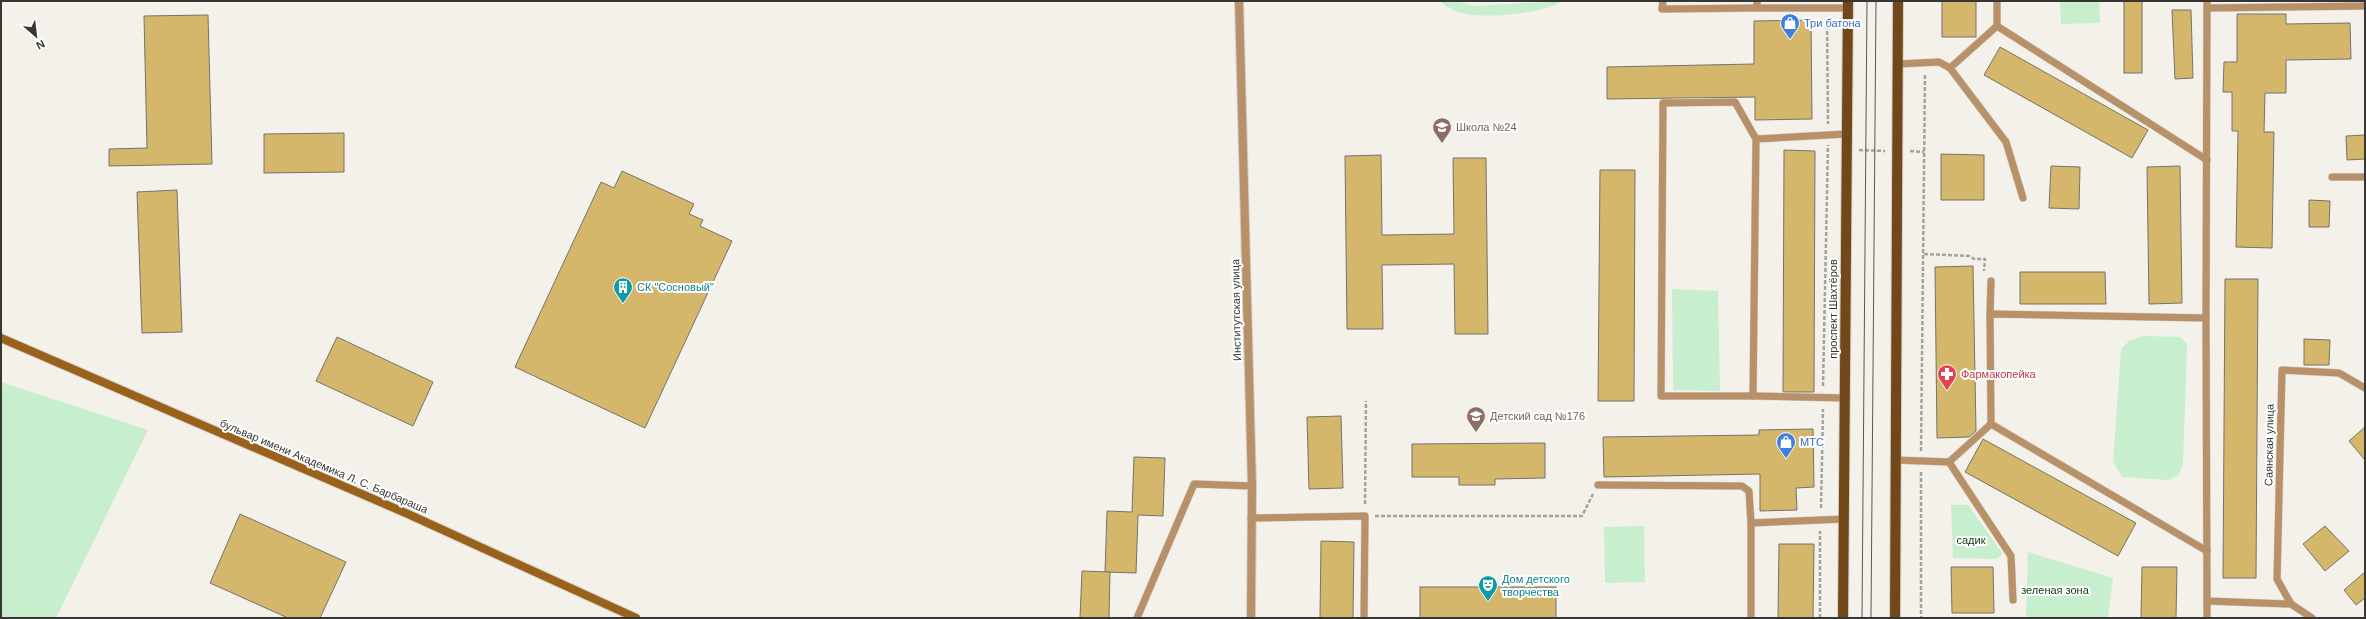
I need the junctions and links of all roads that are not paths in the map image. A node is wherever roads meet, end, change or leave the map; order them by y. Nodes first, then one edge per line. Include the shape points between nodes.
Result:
1 (1239, 1) edge
2 (1663, 1) edge
3 (1898, 1) edge
4 (1997, 1) edge
5 (1757, 4) edge
6 (1848, 4) edge
7 (2208, 4) edge
8 (2365, 6) edge
9 (1997, 26) junction
10 (1898, 64) junction
11 (1950, 68) junction
12 (1846, 134) junction
13 (1756, 139) junction
14 (2207, 160) junction
15 (2332, 176) dead end
16 (2365, 177) edge
17 (2023, 198) dead end
18 (1991, 281) road end
19 (1990, 314) junction
20 (2206, 318) junction
21 (1, 338) edge
22 (2365, 388) edge
23 (1754, 396) junction
24 (1845, 398) junction
25 (1991, 424) junction
26 (1895, 460) junction
27 (1949, 462) junction
28 (1598, 485) road end
29 (1252, 486) junction
30 (1251, 518) junction
31 (1844, 518) junction
32 (1751, 523) junction
33 (2207, 551) junction
34 (2013, 600) dead end
35 (2208, 601) junction
36 (2291, 604) junction
37 (636, 618) edge
38 (1137, 618) edge
39 (1251, 618) edge
40 (1364, 618) edge
41 (1751, 618) edge
42 (1843, 618) edge
43 (1895, 618) edge
44 (2207, 618) edge
45 (2312, 618) edge

1 - 29 street, Институтская улица
2 - 5 lane via 1662,9
3 - 10 main road
4 - 9 lane
5 - 6 lane via 1827,8
6 - 12 main road, проспект Шахтёров
7 - 8 lane
7 - 14 lane
9 - 11 lane
9 - 14 lane
10 - 11 lane via 1939,62
10 - 26 main road
11 - 17 lane via 2006,142
12 - 13 lane
12 - 24 main road, проспект Шахтёров
13 - 23 lane
13 - 23 lane via 1735,102 1664,103 1661,396
14 - 20 lane
15 - 16 lane
18 - 19 lane
19 - 20 lane
19 - 25 lane
20 - 33 lane
21 - 37 street, бульвар имени Академика Л. С. Барбараша via 408,514
22 - 36 lane, Саянская улица via 2339,374 2282,370 2277,579
23 - 24 lane
24 - 31 main road, проспект Шахтёров
25 - 27 lane
25 - 33 lane
26 - 27 lane
26 - 43 main road
27 - 34 lane via 2011,556
28 - 32 lane via 1742,486 1749,490
29 - 30 street, Институтская улица
29 - 38 lane via 1194,484
30 - 39 street, Институтская улица
30 - 40 lane via 1364,516
31 - 32 lane
31 - 42 main road, проспект Шахтёров
32 - 41 lane
33 - 35 lane
35 - 36 lane
35 - 44 lane
36 - 45 lane

